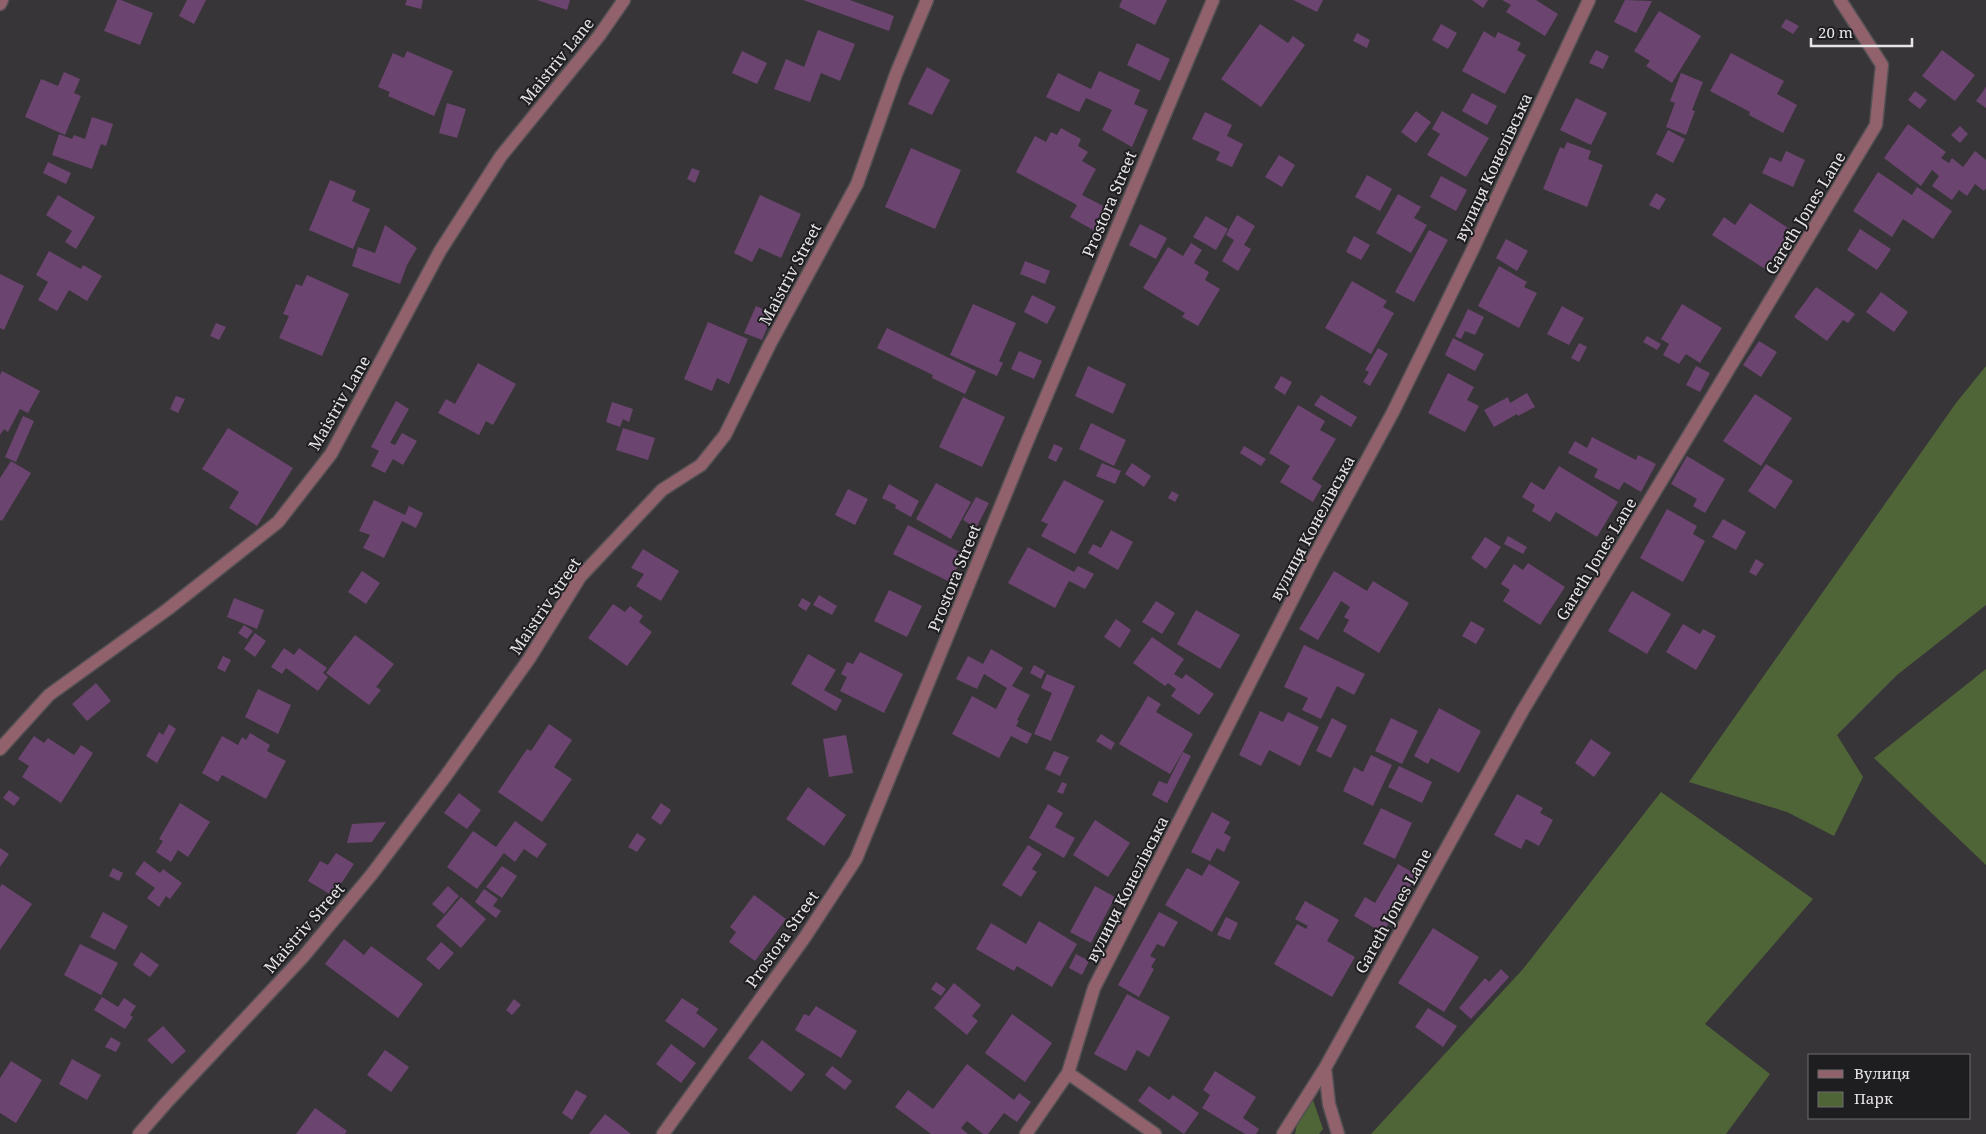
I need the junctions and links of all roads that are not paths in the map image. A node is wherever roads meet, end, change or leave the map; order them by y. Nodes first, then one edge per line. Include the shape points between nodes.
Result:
1 (2, 0) edge
2 (624, 0) edge
3 (927, 0) edge
4 (1213, 0) edge
5 (1589, 0) edge
6 (1840, 0) edge
7 (0, 4) edge
8 (0, 750) edge
9 (1325, 1068) junction
10 (1068, 1073) junction
11 (139, 1134) edge
12 (663, 1134) edge
13 (1026, 1134) edge
14 (1155, 1134) edge
15 (1283, 1134) edge
16 (1338, 1134) edge

1 - 7 street
2 - 8 street, Maistriv Lane via 599,36 501,156 440,251 330,454 278,522 168,609 49,695
3 - 11 street, Maistriv Street via 896,74 857,184 770,344 725,435 701,465 662,490 580,577 529,659 372,874 303,957
4 - 12 street, Prostora Street via 856,859 805,937
5 - 10 street, вулиця Конелівська via 1476,244 1392,412 1314,557 1094,988
6 - 9 street, Gareth Jones Lane via 1882,65 1876,125 1523,710
9 - 15 street, Gareth Jones Lane
9 - 16 street via 1329,1104
10 - 13 street, вулиця Конелівська
10 - 14 street

